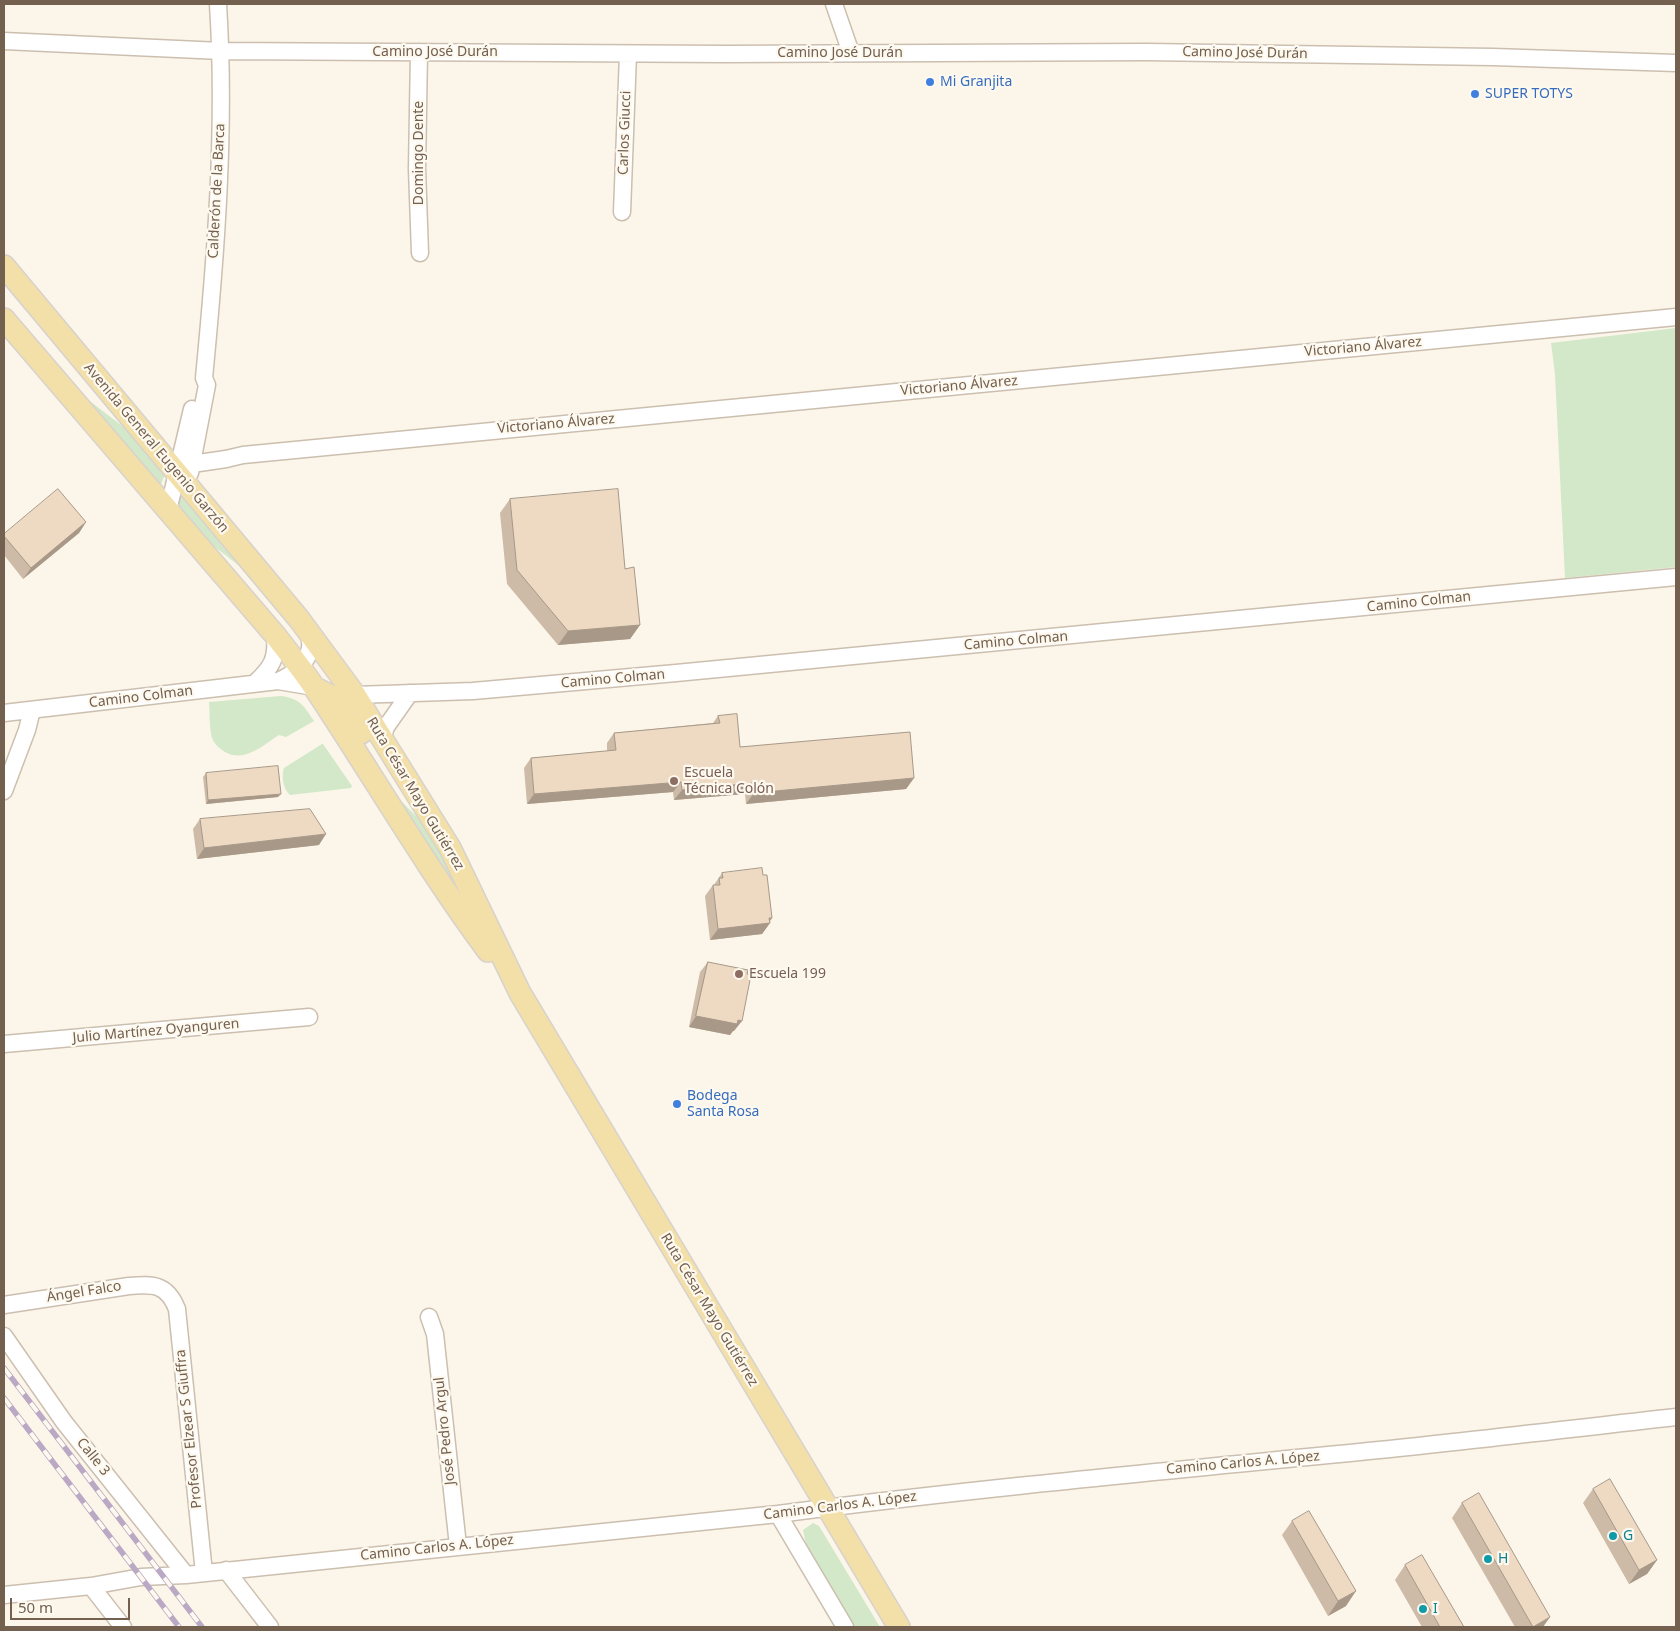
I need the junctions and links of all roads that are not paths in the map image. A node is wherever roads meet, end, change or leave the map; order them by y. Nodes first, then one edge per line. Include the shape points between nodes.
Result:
1 (218, 4) edge
2 (834, 4) edge
3 (4, 41) edge
4 (222, 51) junction
5 (419, 52) junction
6 (851, 53) junction
7 (628, 54) junction
8 (1676, 63) edge
9 (622, 212) dead end
10 (420, 254) dead end
11 (4, 266) edge
12 (1676, 317) edge
13 (4, 319) edge
14 (204, 378) junction
15 (198, 438) junction
16 (243, 454) junction
17 (186, 474) junction
18 (168, 511) junction
19 (199, 548) junction
20 (1676, 577) edge
21 (308, 630) junction
22 (275, 635) junction
23 (303, 661) junction
24 (278, 681) junction
25 (255, 683) junction
26 (314, 687) junction
27 (410, 693) junction
28 (343, 704) junction
29 (32, 710) junction
30 (4, 713) edge
31 (382, 739) junction
32 (4, 791) edge
33 (429, 814) junction
34 (520, 993) junction
35 (309, 1017) dead end
36 (4, 1044) edge
37 (164, 1290) joint
38 (4, 1305) edge
39 (429, 1317) dead end
40 (4, 1336) edge
41 (1676, 1417) edge
42 (827, 1508) junction
43 (778, 1514) junction
44 (458, 1546) junction
45 (226, 1570) junction
46 (204, 1573) junction
47 (186, 1575) junction
48 (91, 1586) junction
49 (4, 1595) edge
50 (123, 1627) edge
51 (270, 1627) edge
52 (845, 1627) edge
53 (899, 1627) edge

1 - 4 street, Calderón de la Barca
2 - 6 street
3 - 4 street, Camino José Durán
4 - 5 street, Camino José Durán
4 - 14 street, Calderón de la Barca via 220,164
5 - 7 street, Camino José Durán
5 - 10 street, Domingo Dente via 417,169
6 - 7 street, Camino José Durán
6 - 8 street, Camino José Durán via 1210,53
7 - 9 street, Carlos Giucci
11 - 17 main road, Avenida General Eugenio Garzón
12 - 16 street, Victoriano Álvarez
13 - 18 main road
14 - 15 street, Calderón de la Barca via 207,385
14 - 17 street, Calderón de la Barca via 198,382
15 - 16 street, Victoriano Álvarez via 210,449
15 - 17 street, Calderón de la Barca
16 - 17 street, Victoriano Álvarez
17 - 18 street, Calderón de la Barca
17 - 21 main road, Avenida General Eugenio Garzón
18 - 19 main road
19 - 22 main road
19 - 23 main road via 226,562 243,577
20 - 27 street, Camino Colman via 676,673 473,691
21 - 23 street via 310,643
21 - 28 main road, Ruta César Mayo Gutiérrez
22 - 23 main road
22 - 25 street via 274,659 268,671
23 - 24 street, Camino Colman
23 - 26 main road, Ruta César Mayo Gutiérrez
23 - 28 main road via 340,688
24 - 25 street, Camino Colman
24 - 26 street, Camino Colman
25 - 29 street, Camino Colman
26 - 28 main road, Ruta César Mayo Gutiérrez
26 - 28 street, Camino Colman
27 - 28 street, Camino Colman
27 - 31 street via 386,727
28 - 31 main road, Ruta César Mayo Gutiérrez
28 - 33 main road via 402,795
28 - 34 main road, Ruta César Mayo Gutiérrez via 403,827
29 - 30 street, Camino Colman
29 - 32 street
31 - 33 main road, Ruta César Mayo Gutiérrez
33 - 34 main road, Ruta César Mayo Gutiérrez via 450,848
34 - 42 main road, Ruta César Mayo Gutiérrez
35 - 36 street, Julio Martínez Oyanguren
37 - 38 street, Ángel Falco via 146,1284
37 - 46 street, Profesor Elzear S Giuffra via 177,1309
39 - 44 street, José Pedro Argul via 435,1334
40 - 47 street, Calle 3 via 64,1422
41 - 42 street, Camino Carlos A. López
42 - 43 street, Camino Carlos A. López
42 - 53 main road, Ruta César Mayo Gutiérrez
43 - 44 street, Camino Carlos A. López
43 - 52 street
44 - 45 street, Camino Carlos A. López
45 - 46 street, Camino Carlos A. López
45 - 51 street
46 - 47 street, Camino Carlos A. López
47 - 48 street, Camino Carlos A. López via 140,1577
48 - 49 street, Camino Carlos A. López
48 - 50 street

